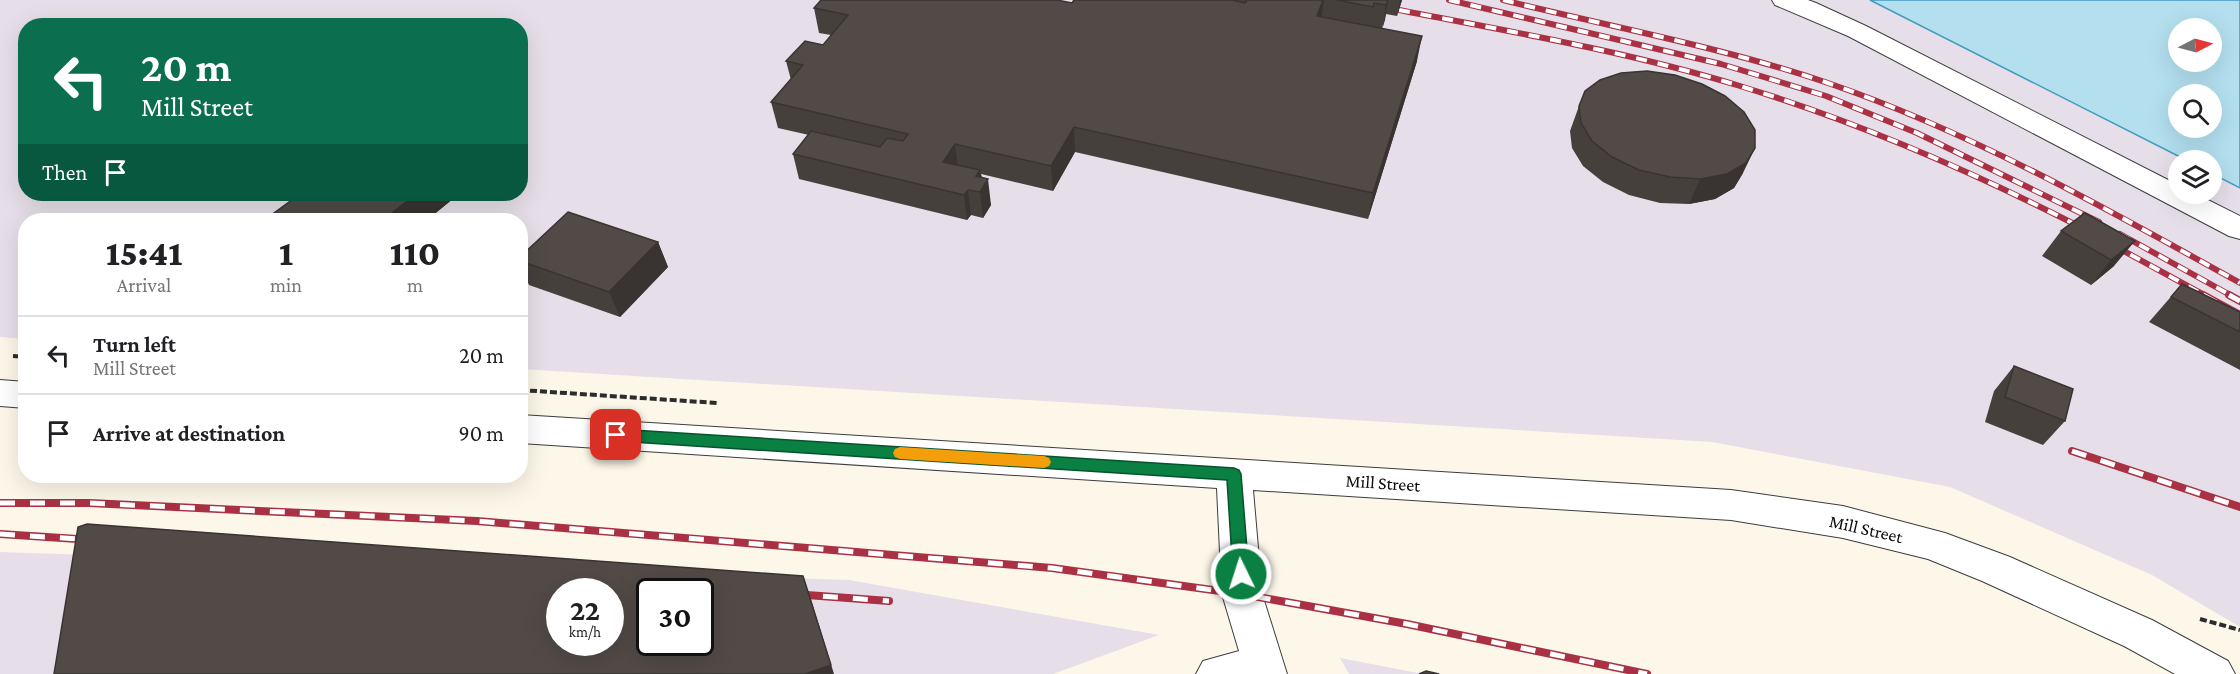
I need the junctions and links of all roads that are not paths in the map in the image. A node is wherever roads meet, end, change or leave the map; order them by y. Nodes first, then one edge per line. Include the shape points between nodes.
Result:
1 (1784, 0) edge
2 (2240, 229) edge
3 (0, 393) edge
4 (18, 394) edge
5 (528, 430) edge
6 (1234, 474) junction
7 (1264, 670) edge
8 (1217, 674) edge
9 (2214, 674) edge

1 - 2 street via 1857,31
3 - 4 street
5 - 6 street, Mill Street
6 - 7 street via 1242,594
6 - 9 street, Mill Street via 1731,505 1843,522 1932,544 1996,569 2138,633
7 - 8 street

